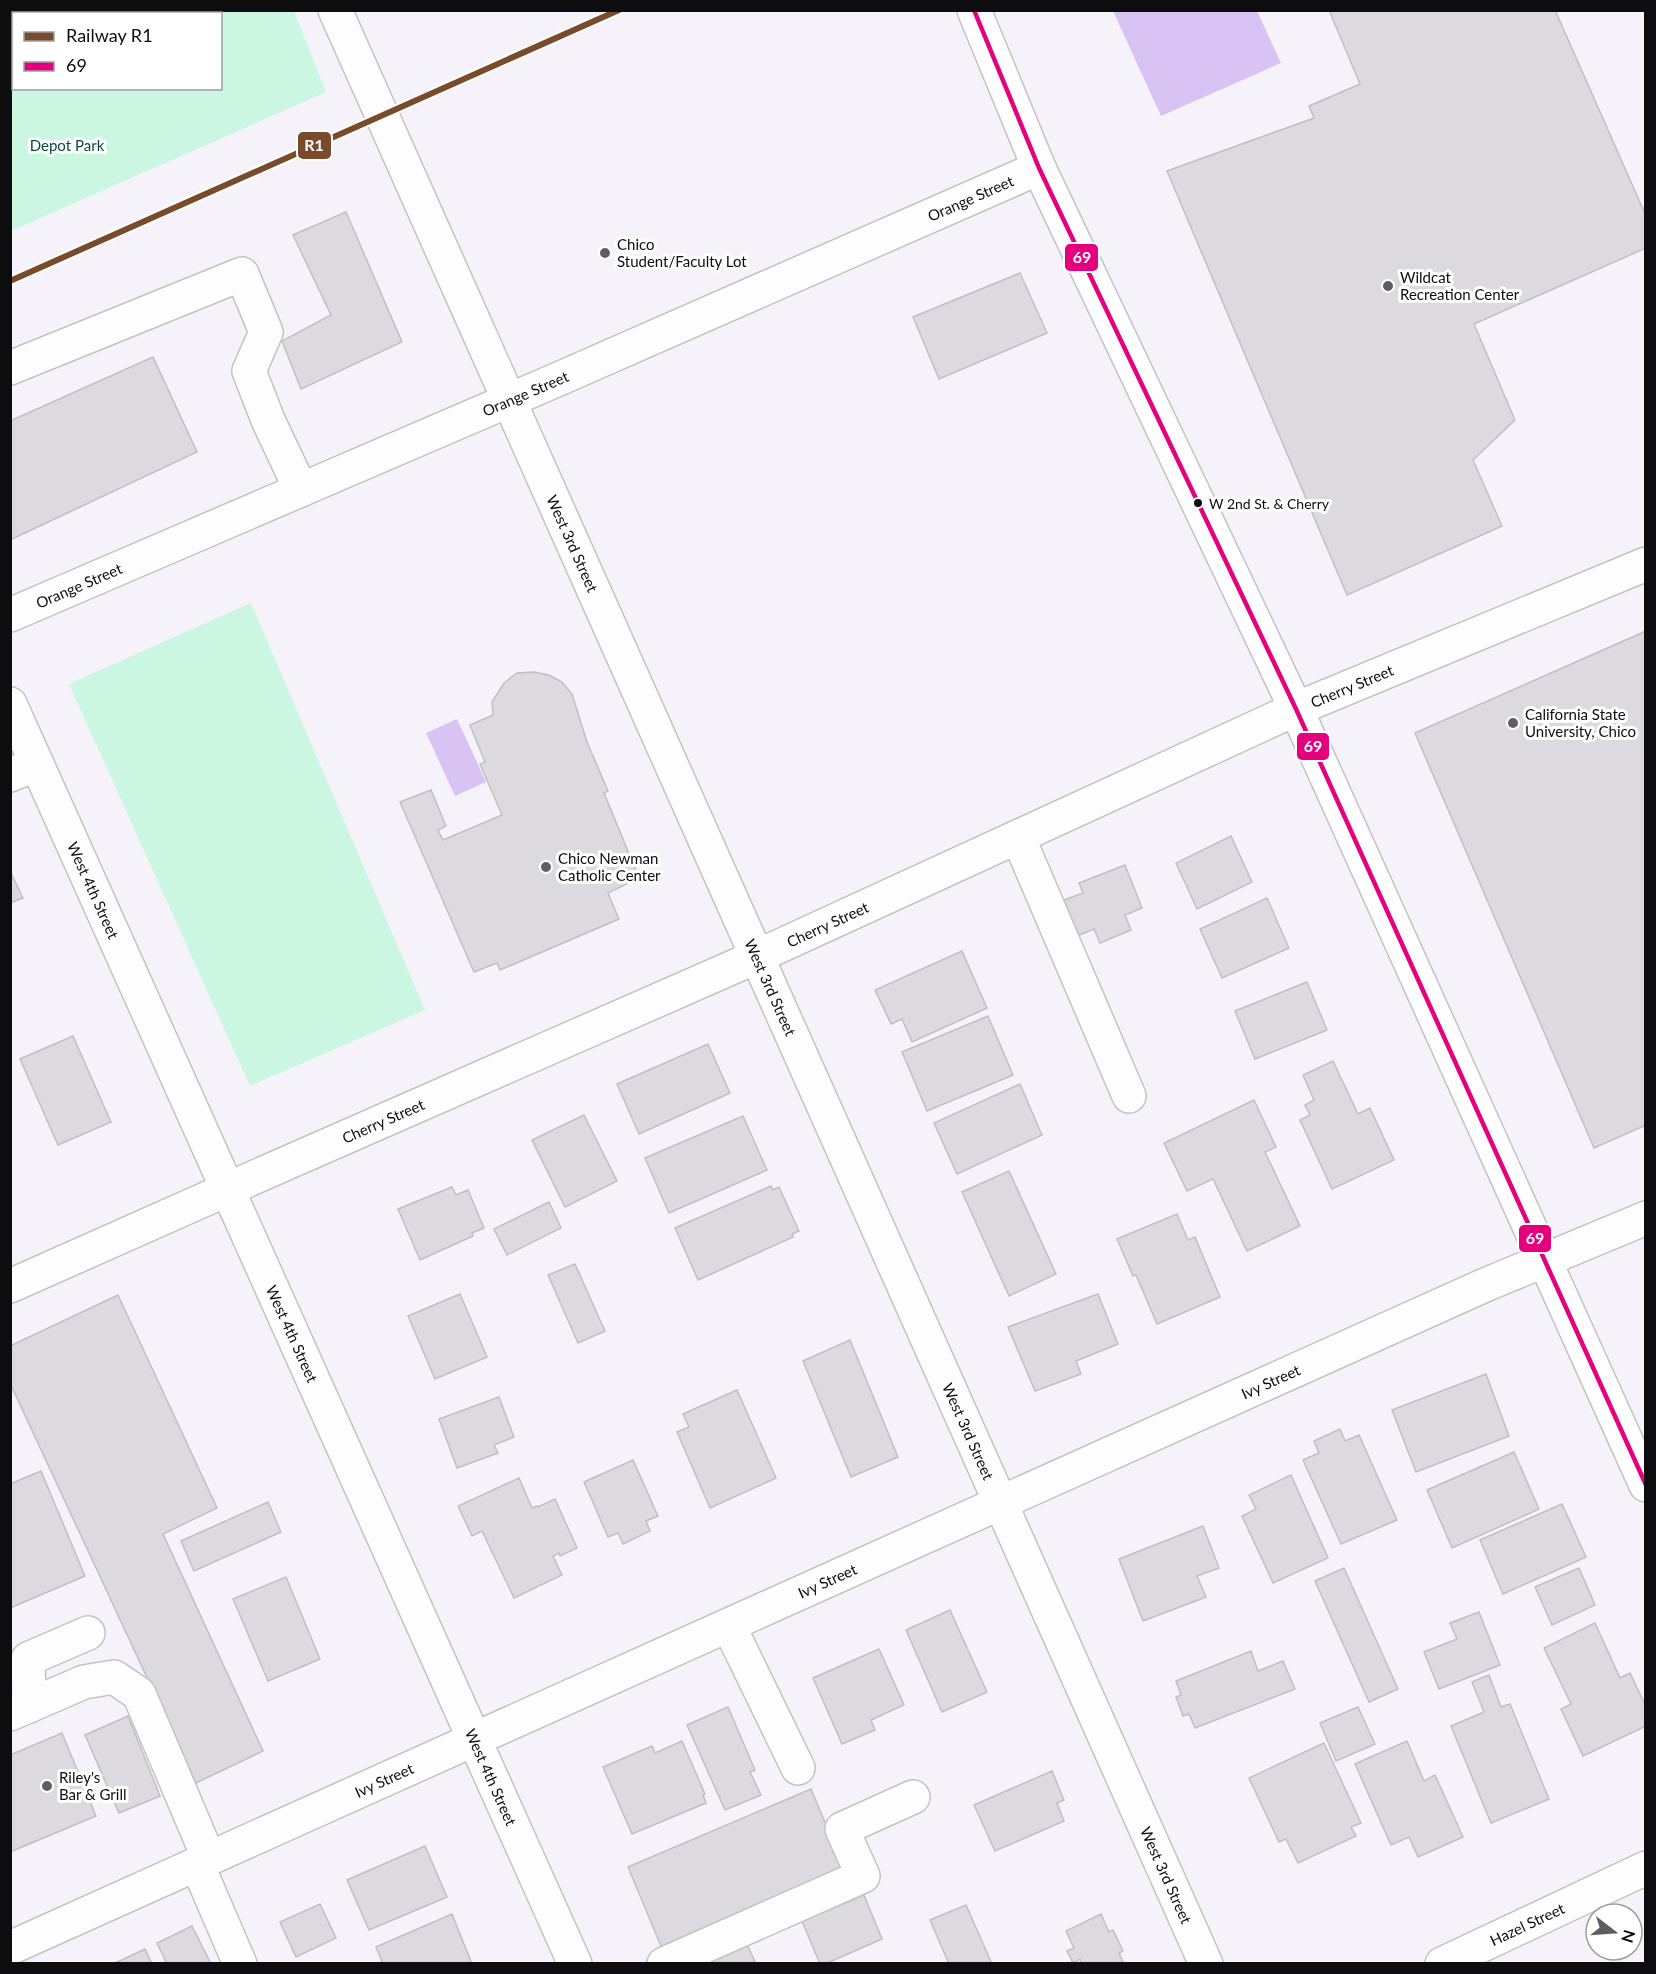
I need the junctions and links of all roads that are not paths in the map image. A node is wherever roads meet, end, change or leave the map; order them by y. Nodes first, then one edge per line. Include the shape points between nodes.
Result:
1 (335, 10) edge
2 (974, 10) edge
3 (1039, 168) junction
4 (10, 368) edge
5 (508, 401) junction
6 (301, 490) junction
7 (1646, 564) edge
8 (10, 615) edge
9 (10, 704) edge
10 (1296, 709) junction
11 (24, 770) edge
12 (1018, 837) junction
13 (756, 957) junction
14 (1129, 1096) dead end
15 (227, 1188) junction
16 (1646, 1218) edge
17 (1545, 1259) junction
18 (10, 1286) edge
19 (1646, 1485) edge
20 (1000, 1504) junction
21 (729, 1626) junction
22 (88, 1633) dead end
23 (20, 1710) edge
24 (474, 1740) junction
25 (798, 1768) dead end
26 (913, 1797) dead end
27 (203, 1862) junction
28 (1646, 1868) edge
29 (10, 1948) edge
30 (240, 1964) edge
31 (575, 1964) edge
32 (664, 1964) edge
33 (1206, 1964) edge
34 (1442, 1964) edge

1 - 5 street, West 3rd Street
2 - 3 street
3 - 5 street, Orange Street
3 - 10 street
4 - 6 street via 242,274 266,332 249,371
5 - 6 street, Orange Street
5 - 13 street, West 3rd Street
6 - 8 street, Orange Street
7 - 10 street, Cherry Street
9 - 11 street, West 4th Street
10 - 12 street, Cherry Street
10 - 17 street
11 - 15 street, West 4th Street
12 - 13 street, Cherry Street
12 - 14 street
13 - 15 street, Cherry Street
13 - 20 street, West 3rd Street
15 - 18 street, Cherry Street
15 - 24 street, West 4th Street
16 - 17 street, Ivy Street
17 - 19 street
17 - 20 street, Ivy Street
20 - 21 street, Ivy Street
20 - 33 street, West 3rd Street
21 - 24 street, Ivy Street
21 - 25 street
22 - 23 street via 28,1659
23 - 27 street via 84,1682 114,1677 139,1694
24 - 27 street, Ivy Street
24 - 31 street, West 4th Street
26 - 32 street via 842,1829 862,1876
27 - 29 street, Ivy Street
27 - 30 street
28 - 34 street, Hazel Street

